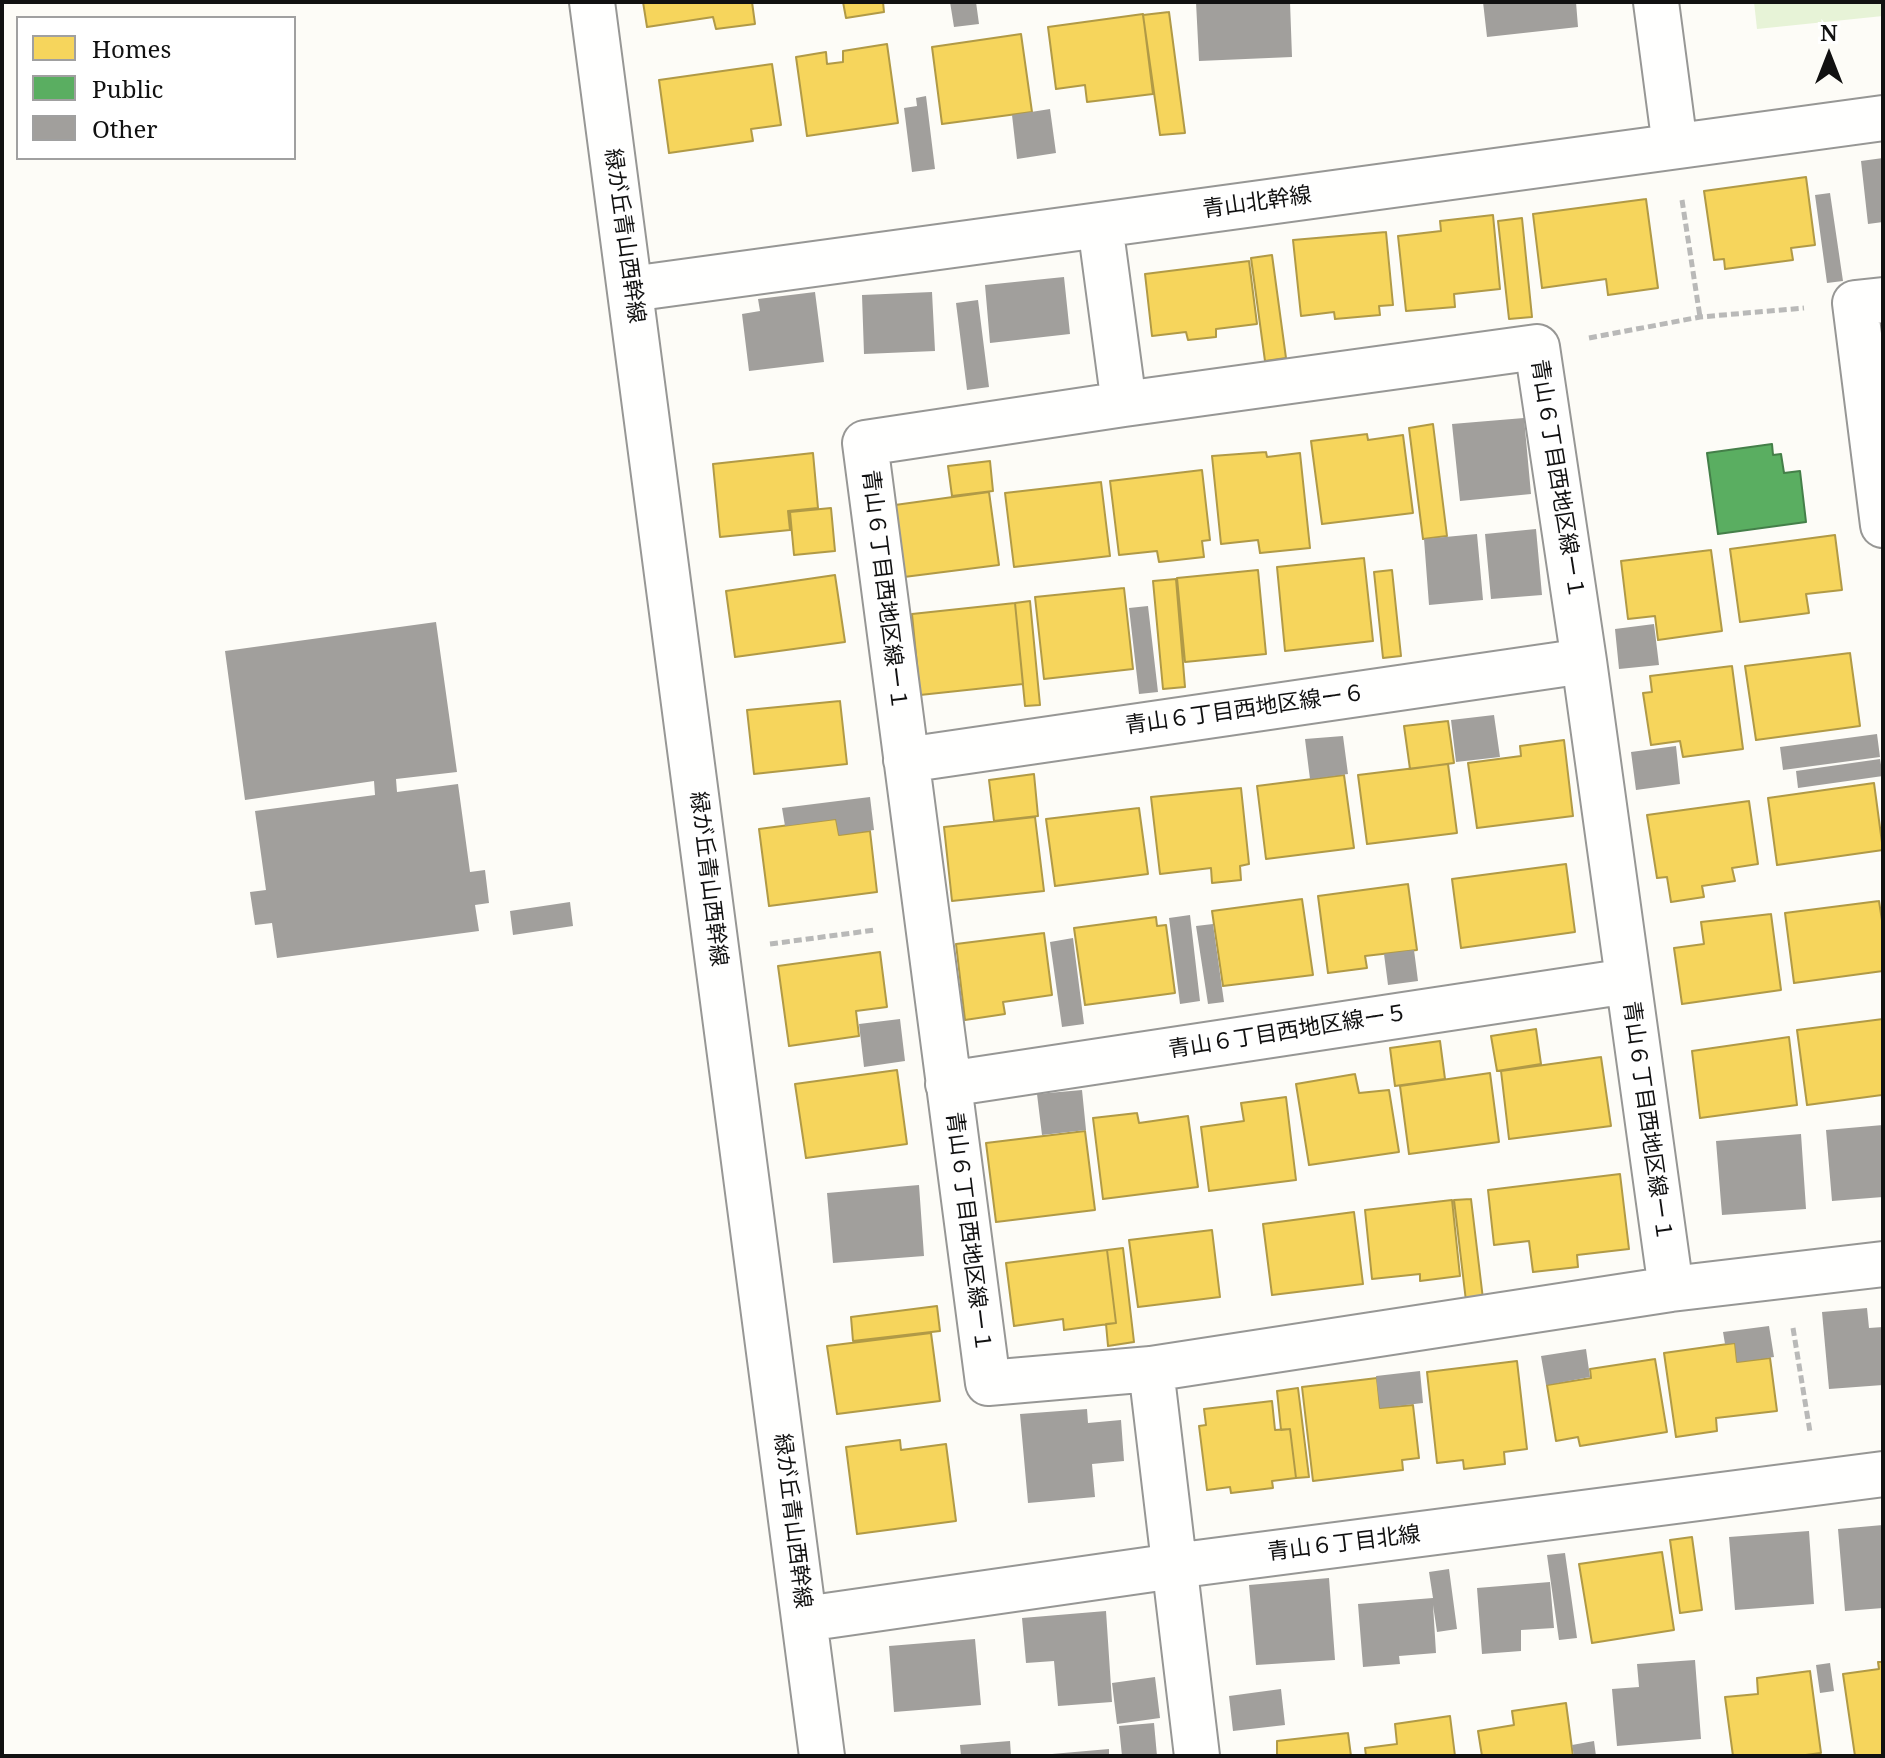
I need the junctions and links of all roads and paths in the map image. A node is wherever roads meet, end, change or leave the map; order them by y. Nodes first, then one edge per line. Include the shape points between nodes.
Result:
1 (592, 2) edge
2 (1656, 2) edge
3 (1883, 118) edge
4 (1675, 146) junction
5 (1100, 225) junction
6 (631, 289) junction
7 (1869, 302) edge
8 (1700, 317) junction
9 (1537, 347) junction
10 (1124, 404) junction
11 (1883, 525) edge
12 (1584, 661) junction
13 (906, 760) junction
14 (928, 923) junction
15 (717, 950) junction
16 (1628, 981) junction
17 (948, 1084) junction
18 (1883, 1264) edge
19 (1785, 1275) junction
20 (1671, 1289) junction
21 (1151, 1369) junction
22 (1883, 1474) edge
23 (1818, 1483) junction
24 (1174, 1566) junction
25 (805, 1619) junction
26 (822, 1756) edge
27 (1197, 1756) edge

1 - 6 street, 緑が丘青山西幹線
2 - 4 street
3 - 4 street, 青山北幹線
4 - 5 street, 青山北幹線
4 - 8 path
5 - 6 street, 青山北幹線
5 - 10 street
6 - 15 street, 緑が丘青山西幹線
7 - 8 path
7 - 11 street
8 - 9 path
9 - 10 street, 青山６丁目西地区線ー１
9 - 12 street, 青山６丁目西地区線ー１
10 - 13 street, 青山６丁目西地区線ー１ via 865,443
12 - 13 street, 青山６丁目西地区線ー６
12 - 16 street, 青山６丁目西地区線ー１
13 - 14 street, 青山６丁目西地区線ー１
14 - 15 path
14 - 17 street, 青山６丁目西地区線ー１
15 - 25 street, 緑が丘青山西幹線
16 - 17 street, 青山６丁目西地区線ー５
16 - 20 street, 青山６丁目西地区線ー１
17 - 21 street, 青山６丁目西地区線ー１ via 988,1383
18 - 19 street, 青山６丁目西地区線ー１
19 - 20 street, 青山６丁目西地区線ー１
19 - 23 path
20 - 21 street, 青山６丁目西地区線ー１
21 - 24 street
22 - 23 street, 青山６丁目北線
23 - 24 street, 青山６丁目北線
24 - 25 street, 青山６丁目北線
24 - 27 street
25 - 26 street, 緑が丘青山西幹線

